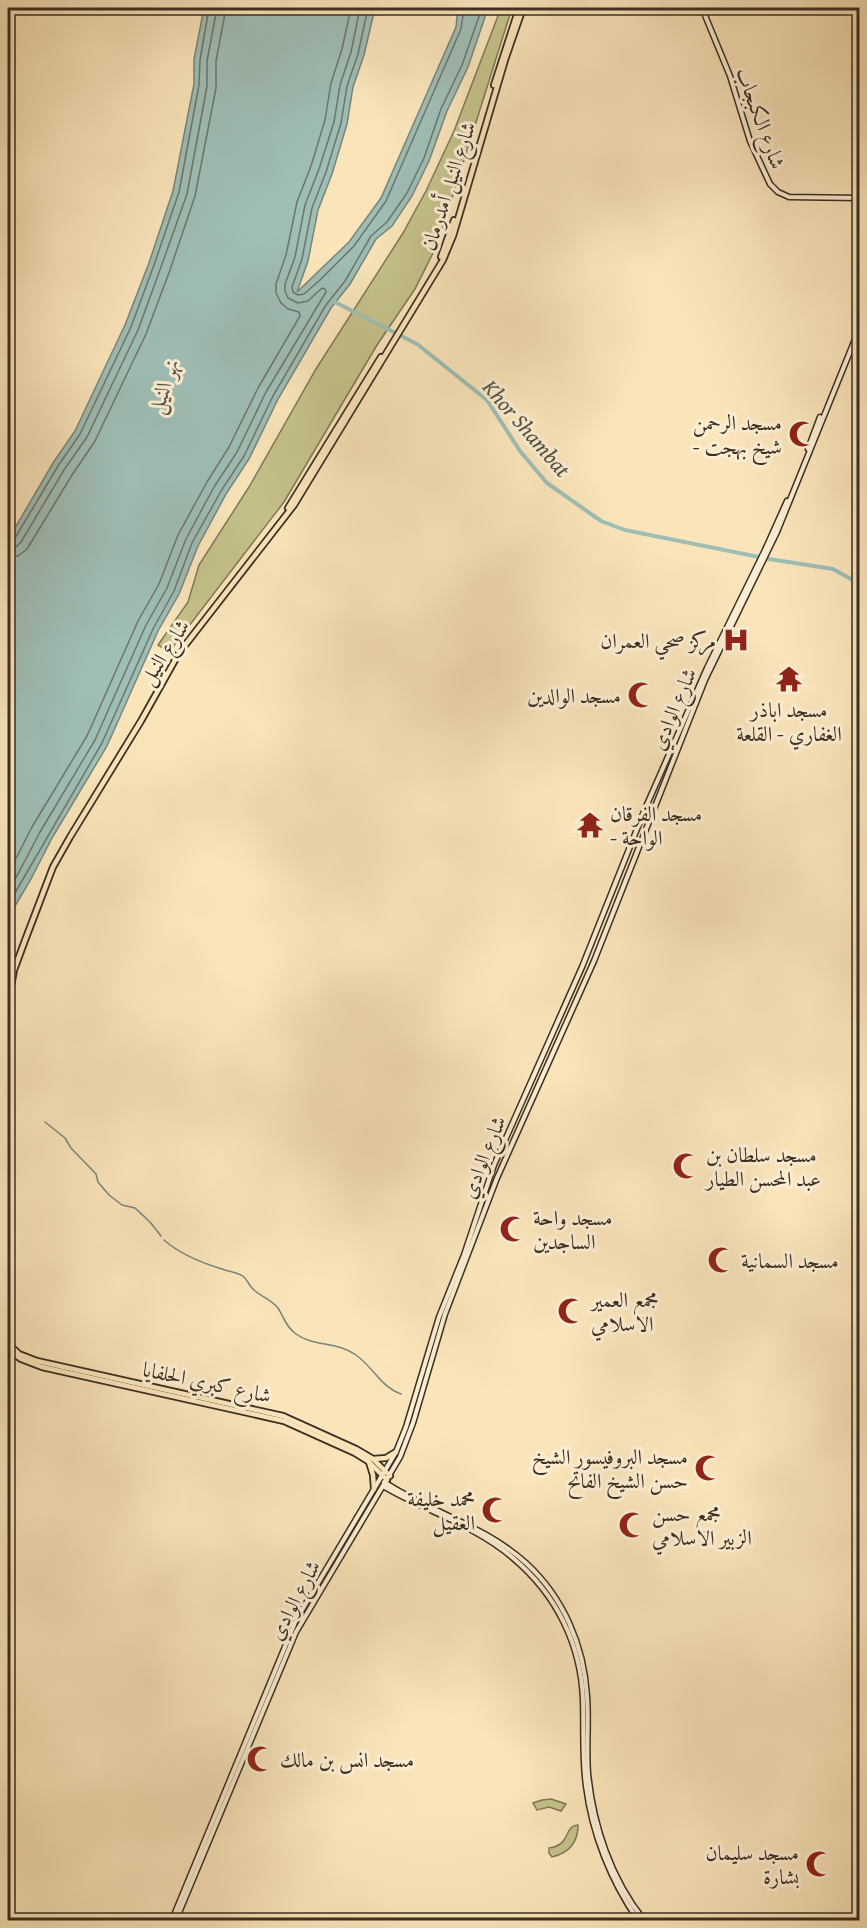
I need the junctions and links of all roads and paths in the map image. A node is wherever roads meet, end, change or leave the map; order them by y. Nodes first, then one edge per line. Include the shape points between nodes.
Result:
1 (521, 8) edge
2 (702, 8) edge
3 (860, 198) edge
4 (860, 327) edge
5 (392, 342) joint
6 (761, 562) junction
7 (81, 817) junction
8 (621, 869) junction
9 (628, 873) junction
10 (617, 878) junction
11 (625, 881) junction
12 (582, 967) junction
13 (589, 971) junction
14 (578, 975) junction
15 (586, 977) junction
16 (8, 989) edge
17 (8, 1004) edge
18 (530, 1084) junction
19 (537, 1088) junction
20 (526, 1092) junction
21 (534, 1095) junction
22 (8, 1344) edge
23 (8, 1350) edge
24 (427, 1364) junction
25 (285, 1419) junction
26 (396, 1452) junction
27 (371, 1461) junction
28 (382, 1477) junction
29 (386, 1481) junction
30 (376, 1492) junction
31 (394, 1493) junction
32 (525, 1565) junction
33 (582, 1673) junction
34 (174, 1920) edge
35 (638, 1920) edge
36 (644, 1920) edge

1 - 5 main road, شارع النيل أمدرمان via 449,245
2 - 3 main road, شارع الكبجاب via 730,76 750,141 770,184 789,197
4 - 6 main road, شارع الوادي
5 - 7 main road, شارع النيل via 294,506 179,653
6 - 8 main road, شارع الوادي via 707,668
6 - 9 main road, شارع الوادي via 705,680
7 - 16 main road, شارع النيل via 49,871 18,951
7 - 17 main road, شارع النيل via 48,879 16,964
8 - 9 main road
8 - 10 main road, شارع الوادي
9 - 11 main road, شارع الوادي
10 - 11 main road via 623,877
10 - 12 main road, شارع الوادي
11 - 13 main road, شارع الوادي
12 - 13 main road
12 - 14 main road, شارع الوادي
13 - 15 main road, شارع الوادي
14 - 15 main road
14 - 18 main road, شارع الوادي
15 - 19 main road, شارع الوادي
18 - 19 main road
18 - 20 main road, شارع الوادي
19 - 21 main road, شارع الوادي
20 - 21 main road
20 - 24 main road, شارع الوادي via 486,1185 439,1317
21 - 24 main road, شارع الوادي via 497,1178
22 - 25 main road, شارع كبري الحلفايا via 37,1361 238,1404
23 - 25 main road via 42,1367
24 - 26 main road, شارع الوادي
24 - 29 main road, شارع الوادي via 410,1433
25 - 27 main road, شارع كبري الحلفايا via 346,1443
26 - 27 main road
26 - 28 main road, شارع الوادي
27 - 28 main road, شارع كبري الحلفايا
27 - 30 main road
28 - 29 main road, شارع كبري الحلفايا
28 - 29 main road
28 - 30 main road, شارع الوادي
29 - 30 main road, شارع الوادي
29 - 31 main road
29 - 32 main road via 508,1548
30 - 31 main road
30 - 34 main road, شارع الوادي via 296,1620
31 - 32 main road via 481,1535
32 - 33 main road via 563,1619
33 - 35 main road via 584,1766 593,1821 617,1885
33 - 36 main road via 587,1700 588,1775 597,1825 618,1880

